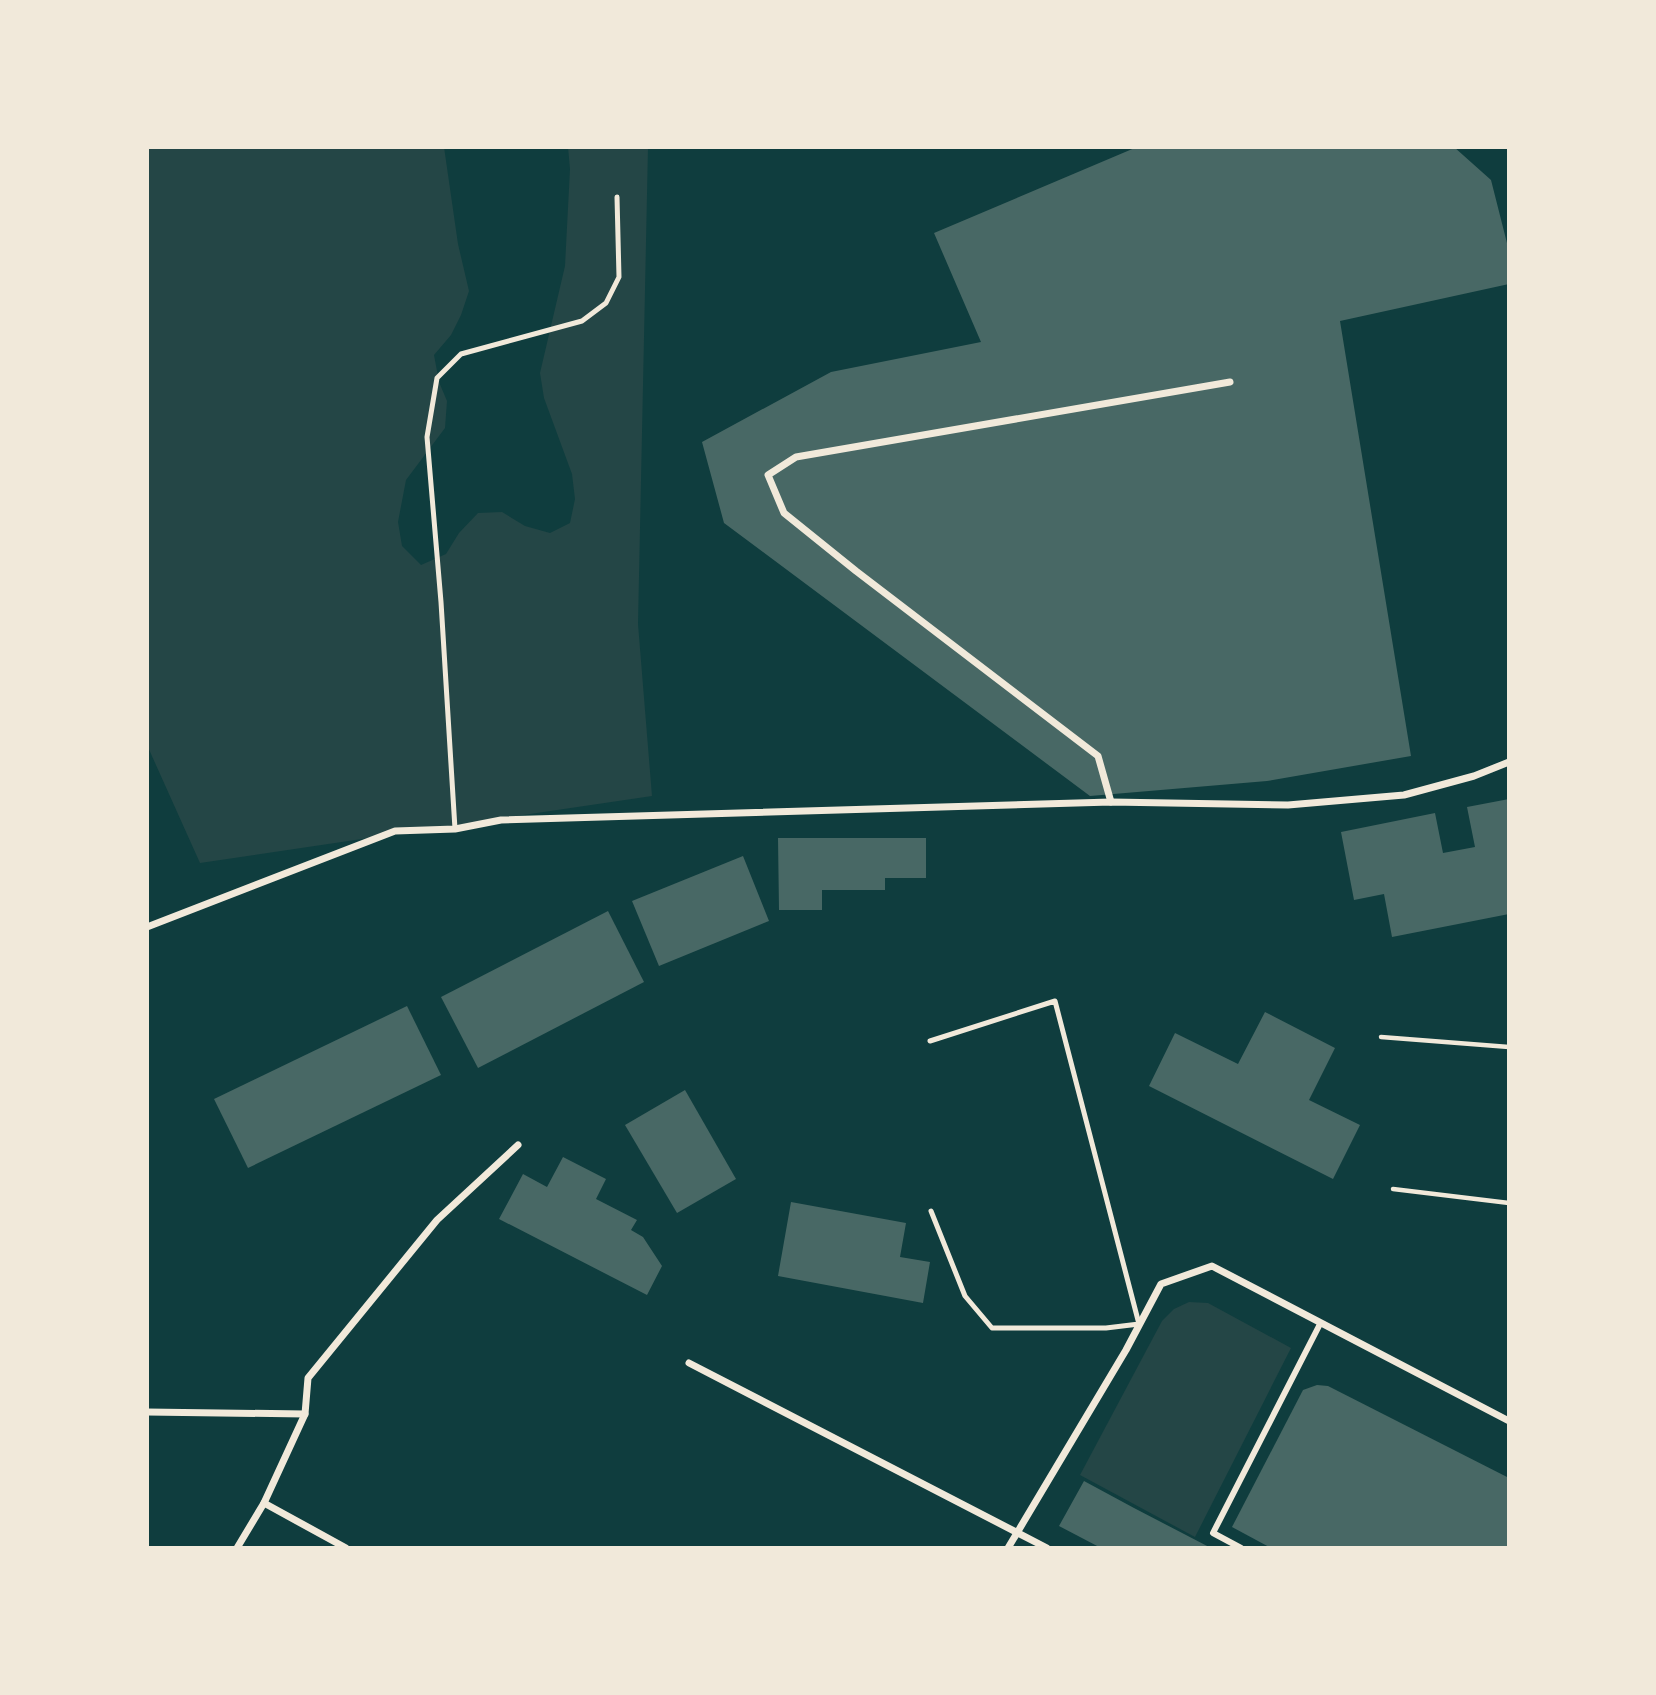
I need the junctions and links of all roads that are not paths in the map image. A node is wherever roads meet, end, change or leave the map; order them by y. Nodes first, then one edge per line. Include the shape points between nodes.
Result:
1 (617, 197) dead end
2 (1230, 382) dead end
3 (1509, 762) edge
4 (1111, 802) junction
5 (455, 829) junction
6 (147, 927) edge
7 (930, 1041) dead end
8 (518, 1145) dead end
9 (931, 1211) dead end
10 (1139, 1324) junction
11 (1320, 1324) junction
12 (689, 1363) dead end
13 (147, 1412) edge
14 (305, 1414) junction
15 (1509, 1421) edge
16 (264, 1503) junction
17 (1016, 1531) junction
18 (237, 1548) edge
19 (346, 1548) edge
20 (1008, 1548) edge
21 (1047, 1548) edge
22 (1241, 1548) edge

1 - 5 lane via 619,277 606,303 582,321 461,354 437,378 427,437
2 - 4 street via 796,457 768,475 784,513 1098,756
3 - 4 street via 1404,795 1288,805
4 - 5 street via 501,820
5 - 6 street via 395,831
7 - 10 lane via 1055,1001
8 - 14 street via 438,1220 308,1378
9 - 10 lane via 965,1296 992,1328
10 - 11 street via 1161,1284 1212,1266
10 - 17 street
11 - 15 street
11 - 22 street via 1213,1533
12 - 17 street
13 - 14 street
14 - 16 street
16 - 18 street
16 - 19 street
17 - 20 street
17 - 21 street

